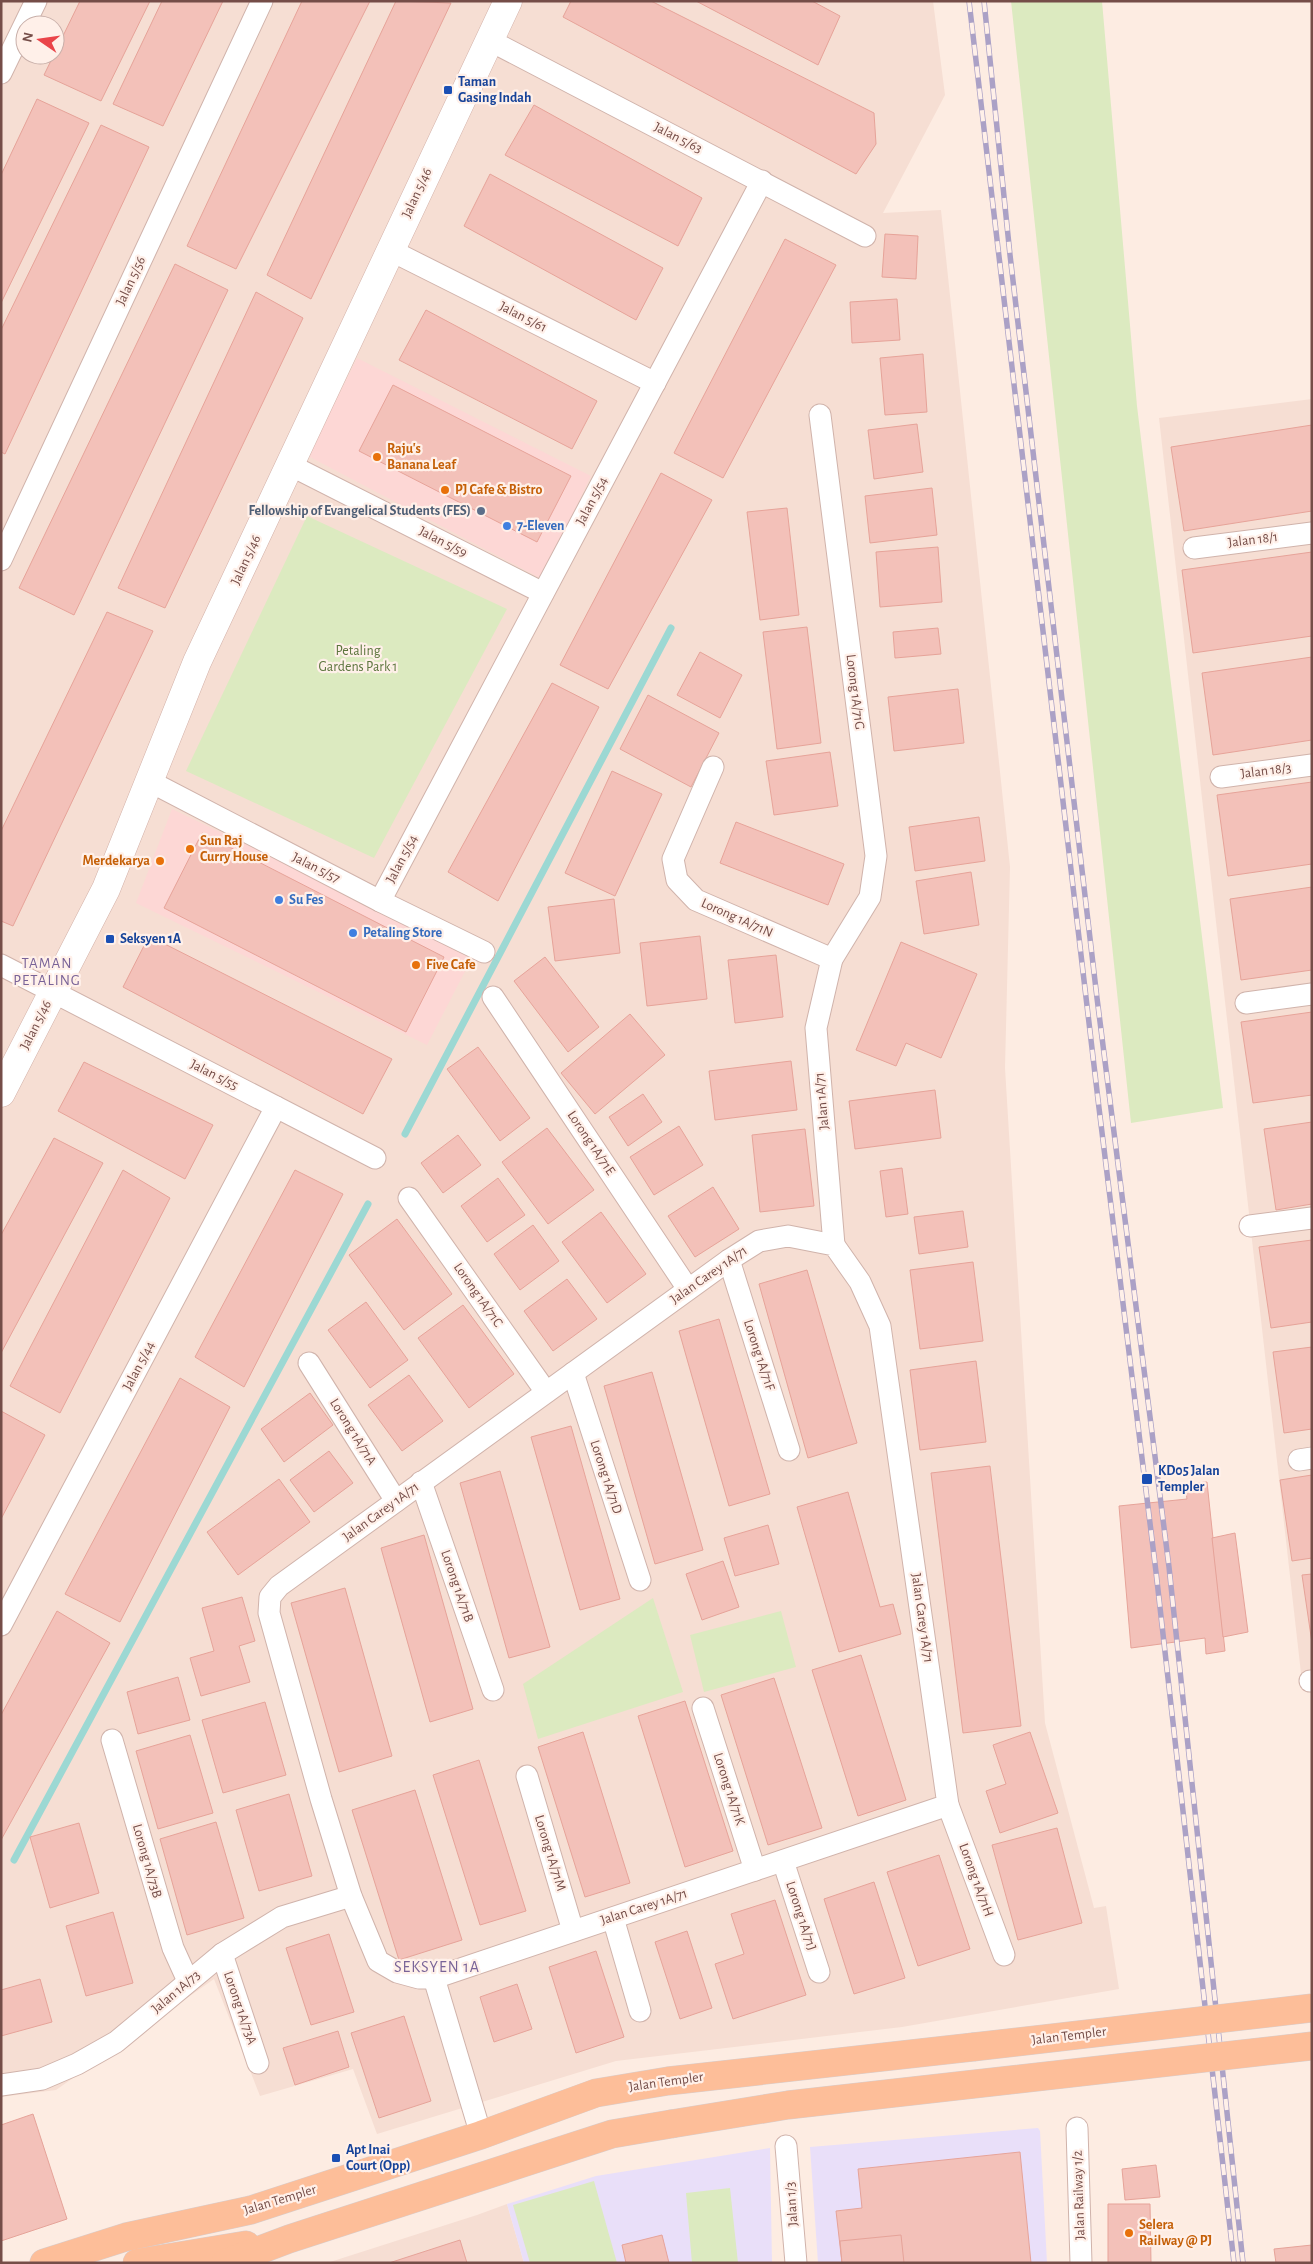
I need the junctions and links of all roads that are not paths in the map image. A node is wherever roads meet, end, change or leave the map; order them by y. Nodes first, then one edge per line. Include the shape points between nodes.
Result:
1 (36, 1) edge
2 (262, 1) edge
3 (508, 1) edge
4 (489, 40) junction
5 (1, 73) edge
6 (762, 181) junction
7 (865, 236) dead end
8 (390, 250) junction
9 (655, 383) junction
10 (820, 415) dead end
11 (290, 465) junction
12 (1312, 533) edge
13 (1194, 548) dead end
14 (1, 560) edge
15 (544, 593) junction
16 (1312, 765) edge
17 (714, 767) dead end
18 (1220, 777) dead end
19 (149, 782) junction
20 (380, 901) junction
21 (484, 952) dead end
22 (832, 959) junction
23 (1, 965) edge
24 (53, 992) junction
25 (1312, 994) edge
26 (493, 997) dead end
27 (1246, 1003) dead end
28 (1, 1093) edge
29 (276, 1107) junction
30 (375, 1158) dead end
31 (409, 1198) dead end
32 (1312, 1218) edge
33 (1250, 1226) dead end
34 (834, 1244) junction
35 (728, 1260) junction
36 (688, 1289) junction
37 (309, 1363) dead end
38 (573, 1373) junction
39 (546, 1392) junction
40 (789, 1450) dead end
41 (422, 1482) junction
42 (396, 1501) junction
43 (640, 1580) dead end
44 (1, 1625) edge
45 (493, 1690) dead end
46 (703, 1708) dead end
47 (112, 1740) dead end
48 (526, 1776) dead end
49 (948, 1805) junction
50 (783, 1861) junction
51 (755, 1870) junction
52 (351, 1896) junction
53 (613, 1918) junction
54 (573, 1931) junction
55 (222, 1954) junction
56 (1004, 1955) dead end
57 (819, 1972) dead end
58 (434, 1978) junction
59 (188, 1982) junction
60 (1312, 2008) edge
61 (640, 2011) dead end
62 (1312, 2046) edge
63 (258, 2063) dead end
64 (1, 2085) edge
65 (1077, 2128) dead end
66 (481, 2134) junction
67 (786, 2146) dead end
68 (289, 2238) junction
69 (44, 2263) edge
70 (136, 2263) edge
71 (225, 2263) edge
72 (796, 2263) edge
73 (1081, 2263) edge

1 - 5 street
2 - 14 street, Jalan 5/56
3 - 4 street, Jalan 5/46
4 - 6 street, Jalan 5/63
4 - 8 street, Jalan 5/46
6 - 7 street, Jalan 5/63
6 - 9 street, Jalan 5/54
8 - 9 street, Jalan 5/61
8 - 11 street, Jalan 5/46
9 - 15 street, Jalan 5/54
10 - 22 street, Lorong 1A/71G via 876,856 870,897
11 - 15 street, Jalan 5/59
11 - 19 street, Jalan 5/46 via 197,662
12 - 13 street, Jalan 18/1
15 - 20 street, Jalan 5/54
16 - 18 street, Jalan 18/3
17 - 22 street, Lorong 1A/71N via 673,859 677,880 696,900
19 - 20 street, Jalan 5/57
19 - 24 street, Jalan 5/46 via 106,889
20 - 21 street, Jalan 5/57
22 - 34 street, Jalan 1A/71 via 816,1028
23 - 24 street, Jalan 5/55
24 - 28 street, Jalan 5/46
24 - 29 street, Jalan 5/55
25 - 27 street
26 - 36 street, Lorong 1A/71E
29 - 30 street, Jalan 5/55
29 - 44 street, Jalan 5/44
31 - 39 street, Lorong 1A/71C
32 - 33 street
34 - 35 street, Jalan Carey 1A/71 via 788,1236 759,1241
34 - 49 street, Jalan Carey 1A/71 via 860,1282 880,1326
35 - 36 street, Jalan Carey 1A/71
35 - 40 street, Lorong 1A/71F
36 - 38 street, Jalan Carey 1A/71
37 - 42 street, Lorong 1A/71A
38 - 39 street, Jalan Carey 1A/71
38 - 43 street, Lorong 1A/71D
39 - 41 street, Jalan Carey 1A/71
41 - 42 street, Jalan Carey 1A/71
41 - 45 street, Lorong 1A/71B
42 - 52 street, Jalan Carey 1A/71 via 279,1586 268,1605
46 - 51 street, Lorong 1A/71K
47 - 59 street, Lorong 1A/73B via 173,1948
48 - 54 street, Lorong 1A/71M
49 - 50 street, Jalan Carey 1A/71
49 - 56 street, Lorong 1A/71H
50 - 51 street, Jalan Carey 1A/71
50 - 57 street, Lorong 1A/71J
51 - 53 street, Jalan Carey 1A/71
52 - 55 street, Jalan 1A/73 via 282,1917
52 - 58 street, Jalan Carey 1A/71 via 378,1961 397,1972
53 - 54 street, Jalan Carey 1A/71
53 - 61 street
54 - 58 street, Jalan Carey 1A/71
55 - 59 street, Jalan 1A/73
55 - 63 street, Lorong 1A/73A
58 - 66 street
59 - 64 street, Jalan 1A/73 via 116,2042 77,2064 42,2079
60 - 66 main road, Jalan Templer, bridge via 668,2081 596,2093
62 - 68 main road, bridge via 788,2105 612,2134
65 - 73 street, Jalan Railway 1/2
66 - 69 main road, Jalan Templer via 251,2210 126,2237
67 - 72 street, Jalan 1/3
68 - 70 main road
68 - 71 main road

